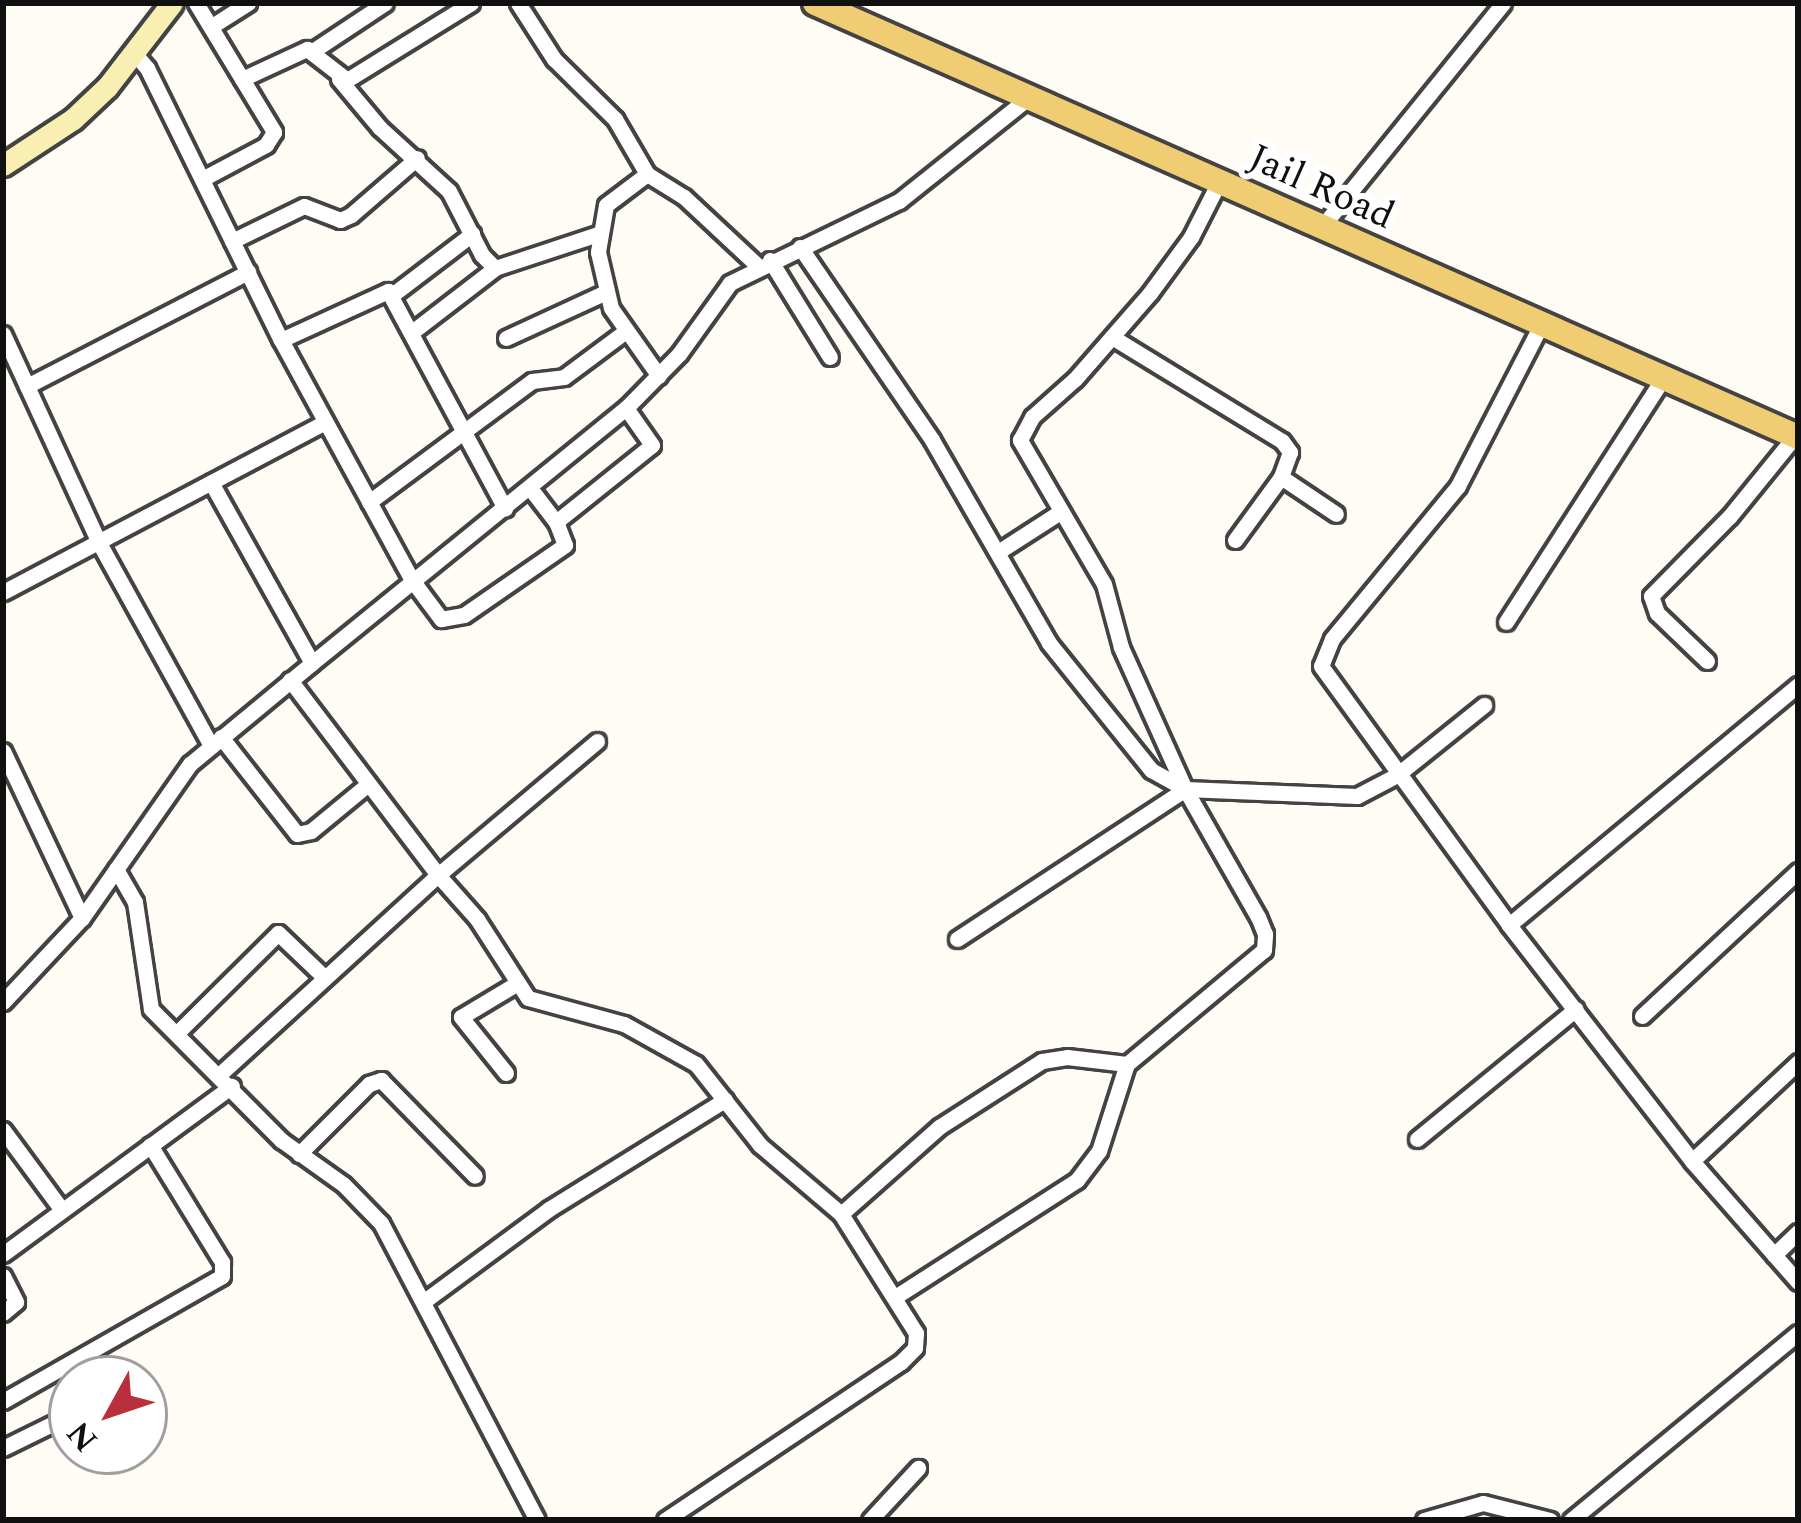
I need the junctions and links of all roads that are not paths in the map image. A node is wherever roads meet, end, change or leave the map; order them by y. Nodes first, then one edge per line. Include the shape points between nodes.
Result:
1 (172, 3) edge
2 (196, 3) edge
3 (248, 3) edge
4 (385, 3) edge
5 (471, 3) edge
6 (518, 3) edge
7 (815, 3) edge
8 (1503, 3) edge
9 (212, 26) junction
10 (314, 50) junction
11 (134, 53) junction
12 (242, 79) junction
13 (339, 79) junction
14 (1028, 98) junction
15 (417, 158) junction
16 (3, 166) edge
17 (647, 174) junction
18 (202, 179) junction
19 (1219, 182) junction
20 (1321, 228) junction
21 (472, 234) junction
22 (598, 234) junction
23 (232, 242) junction
24 (800, 247) junction
25 (764, 263) junction
26 (495, 268) junction
27 (248, 272) junction
28 (604, 293) junction
29 (392, 295) junction
30 (1540, 325) junction
31 (626, 331) junction
32 (412, 332) junction
33 (3, 334) edge
34 (1112, 337) junction
35 (506, 338) dead end
36 (281, 340) junction
37 (830, 356) dead end
38 (658, 376) junction
39 (1663, 378) junction
40 (27, 386) junction
41 (626, 408) junction
42 (326, 422) junction
43 (462, 430) junction
44 (1797, 436) edge
45 (1282, 477) junction
46 (211, 482) junction
47 (530, 488) junction
48 (369, 502) junction
49 (505, 508) junction
50 (1060, 512) junction
51 (1336, 514) dead end
52 (556, 522) junction
53 (1235, 540) dead end
54 (98, 541) junction
55 (998, 552) junction
56 (412, 580) junction
57 (3, 592) edge
58 (1506, 622) dead end
59 (1707, 661) dead end
60 (312, 663) junction
61 (290, 680) junction
62 (1798, 686) edge
63 (1484, 705) dead end
64 (216, 741) junction
65 (597, 741) dead end
66 (3, 751) edge
67 (1397, 775) junction
68 (368, 784) junction
69 (1185, 789) junction
70 (116, 869) junction
71 (1798, 871) edge
72 (438, 875) junction
73 (82, 918) junction
74 (1509, 925) junction
75 (957, 939) dead end
76 (324, 976) junction
77 (516, 984) junction
78 (3, 1002) edge
79 (1576, 1009) junction
80 (1642, 1016) dead end
81 (177, 1033) junction
82 (1798, 1062) edge
83 (1127, 1064) junction
84 (506, 1073) dead end
85 (226, 1080) junction
86 (725, 1100) junction
87 (3, 1130) edge
88 (1417, 1139) dead end
89 (150, 1145) junction
90 (299, 1154) junction
91 (1692, 1161) junction
92 (475, 1177) dead end
93 (62, 1210) junction
94 (841, 1214) junction
95 (1798, 1232) edge
96 (3, 1254) edge
97 (1774, 1255) junction
98 (3, 1276) edge
99 (1798, 1282) edge
100 (895, 1297) junction
101 (423, 1302) junction
102 (3, 1313) edge
103 (1798, 1333) edge
104 (3, 1401) edge
105 (48, 1426) edge
106 (3, 1448) edge
107 (918, 1468) dead end
108 (537, 1520) edge
109 (665, 1520) edge
110 (870, 1520) edge
111 (1424, 1520) edge
112 (1550, 1520) edge
113 (1571, 1520) edge

1 - 11 street
2 - 9 street
3 - 9 street
4 - 10 street
5 - 13 street
6 - 17 street via 554,59 615,119
7 - 14 main road, Jail Road
8 - 20 street
9 - 12 street
10 - 12 street
10 - 13 street
11 - 16 street via 73,119
11 - 18 street
12 - 18 street via 272,138
13 - 15 street
14 - 19 main road, Jail Road
14 - 24 street via 899,201
15 - 21 street via 449,190
15 - 23 street via 340,220 304,206
17 - 22 street via 606,206
17 - 25 street
18 - 23 street
19 - 20 main road, Jail Road
19 - 34 street via 1180,254
20 - 30 main road, Jail Road
21 - 26 street
21 - 29 street
22 - 26 street
22 - 28 street
23 - 27 street
24 - 25 street
24 - 55 street
25 - 37 street
25 - 38 street via 730,283
26 - 32 street
27 - 36 street
27 - 40 street
28 - 31 street
28 - 35 street
29 - 32 street
29 - 36 street via 380,290
30 - 39 main road, Jail Road
30 - 67 street via 1458,486 1324,653 1328,679
31 - 38 street
31 - 43 street via 564,377 532,381
32 - 43 street
33 - 40 street
34 - 45 street via 1282,441 1290,452
34 - 50 street via 1019,440
36 - 42 street
38 - 41 street
39 - 44 main road, Jail Road
39 - 58 street
40 - 54 street
41 - 47 street
41 - 52 street via 652,445
42 - 46 street
42 - 48 street
43 - 48 street
43 - 49 street
44 - 59 street via 1651,596 1657,613
45 - 51 street
45 - 53 street
46 - 54 street
46 - 60 street
47 - 49 street
47 - 52 street
48 - 56 street
49 - 56 street
50 - 55 street
50 - 69 street via 1104,584 1121,647
52 - 56 street via 565,537 560,552 451,621 431,610
54 - 57 street
54 - 64 street
55 - 69 street via 1069,671 1151,770
56 - 60 street
60 - 61 street
61 - 64 street
61 - 68 street
62 - 74 street
63 - 67 street
64 - 68 street via 297,834
64 - 70 street via 165,793
65 - 72 street
66 - 73 street
67 - 69 street via 1342,797
67 - 74 street
68 - 72 street
69 - 75 street
69 - 83 street via 1258,916 1264,950
70 - 73 street
70 - 81 street via 135,902 152,1009
71 - 80 street
72 - 76 street
72 - 77 street via 477,919
73 - 78 street
74 - 79 street
76 - 81 street via 278,933
76 - 85 street
77 - 84 street via 461,1017
77 - 86 street via 539,1004 592,1012 672,1046
79 - 88 street
79 - 91 street
81 - 85 street
82 - 91 street
83 - 94 street via 1042,1061 939,1127
83 - 100 street via 1099,1151 1077,1180
85 - 89 street
85 - 90 street
86 - 94 street via 760,1145
86 - 101 street via 550,1209
87 - 93 street
89 - 93 street
89 - 104 street via 222,1262 222,1276
90 - 92 street via 381,1080
90 - 101 street via 365,1203
91 - 97 street
93 - 96 street
94 - 100 street
95 - 97 street
97 - 99 street
98 - 102 street via 16,1302
100 - 109 street via 916,1333 909,1354
101 - 108 street
103 - 113 street
105 - 106 street
107 - 110 street
111 - 112 street via 1483,1503

